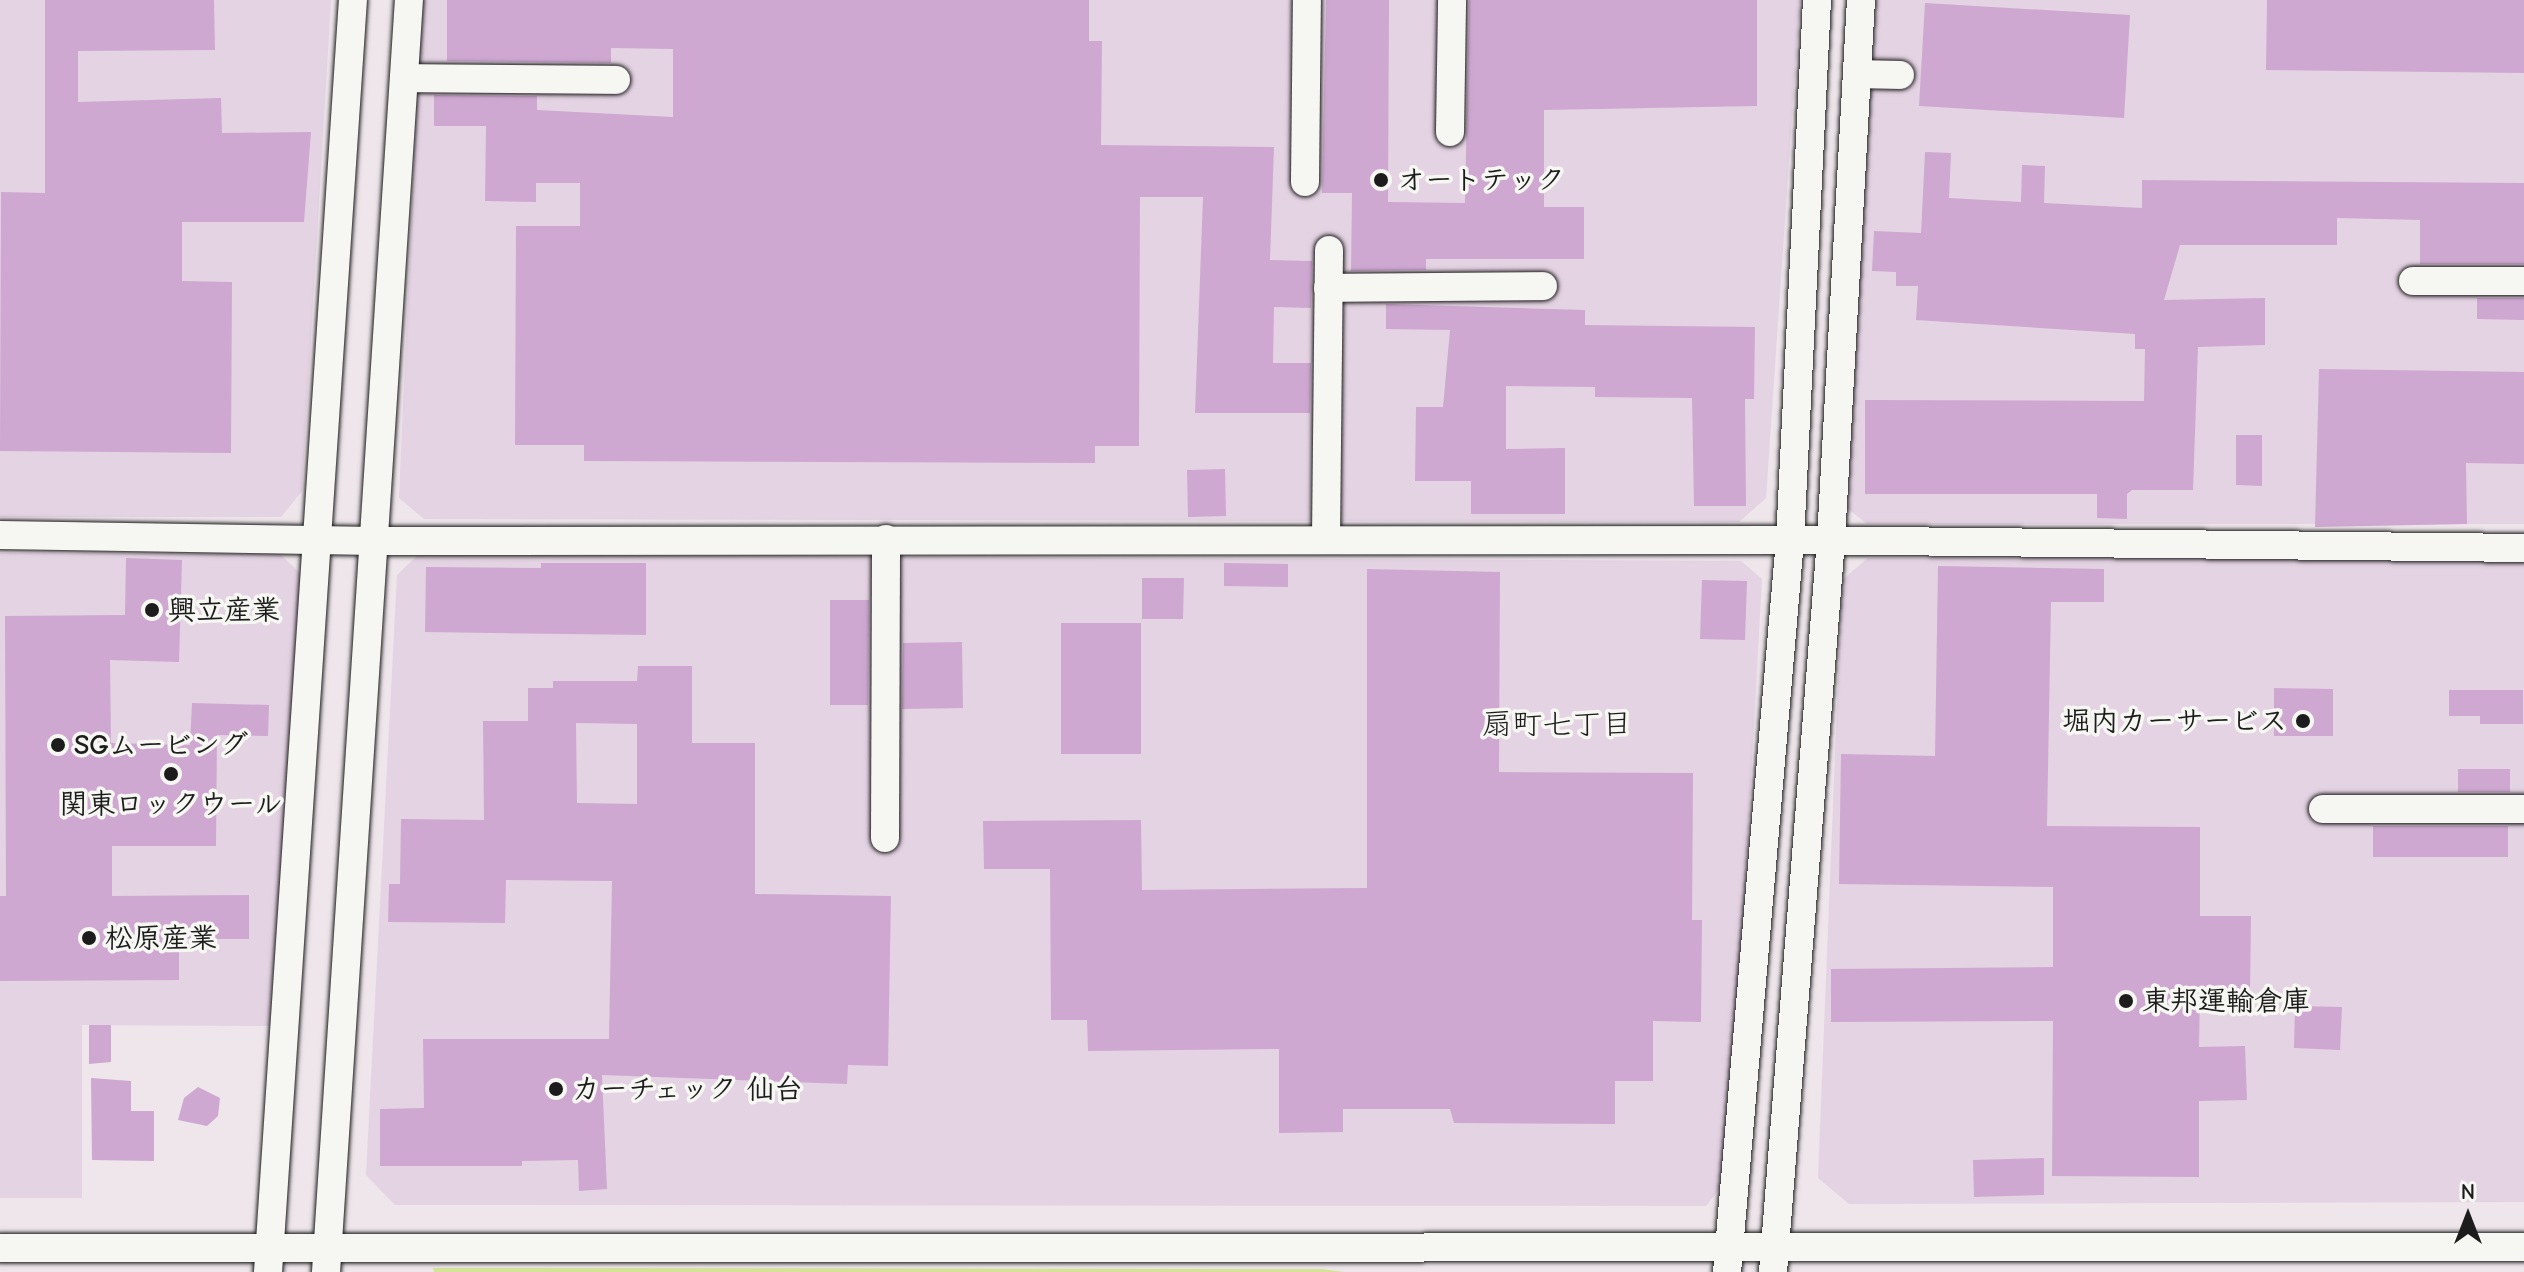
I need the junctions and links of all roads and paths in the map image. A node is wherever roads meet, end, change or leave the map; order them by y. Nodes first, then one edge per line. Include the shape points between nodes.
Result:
1 (353, 0) edge
2 (409, 0) edge
3 (1307, 0) edge
4 (1452, 0) edge
5 (1817, 0) edge
6 (1861, 0) edge
7 (1857, 74) junction
8 (1900, 75) dead end
9 (404, 78) junction
10 (616, 80) dead end
11 (1450, 132) dead end
12 (1305, 182) dead end
13 (1329, 250) dead end
14 (2413, 281) dead end
15 (2524, 281) edge
16 (1543, 286) dead end
17 (1328, 288) junction
18 (0, 535) edge
19 (1326, 538) junction
20 (886, 539) junction
21 (320, 540) junction
22 (1790, 540) junction
23 (1831, 540) junction
24 (376, 541) junction
25 (2524, 548) edge
26 (2323, 809) dead end
27 (2524, 809) edge
28 (885, 838) dead end
29 (2524, 1247) edge
30 (0, 1248) edge
31 (327, 1260) edge
32 (1728, 1260) edge
33 (268, 1261) edge
34 (1773, 1261) edge

1 - 21 street
2 - 9 street
3 - 12 street
4 - 11 street
5 - 22 street
6 - 7 street
7 - 8 street
7 - 23 street
9 - 10 street
9 - 24 street
13 - 17 street
14 - 15 street
16 - 17 street
17 - 19 street
18 - 21 street
19 - 20 street
19 - 22 street
20 - 24 street
20 - 28 street
21 - 24 street
21 - 33 street
22 - 23 street
22 - 32 street
23 - 25 street
23 - 34 street
24 - 31 street
26 - 27 street
29 - 34 street
30 - 33 street
31 - 32 street via 1021,1244
31 - 33 street
32 - 34 street

